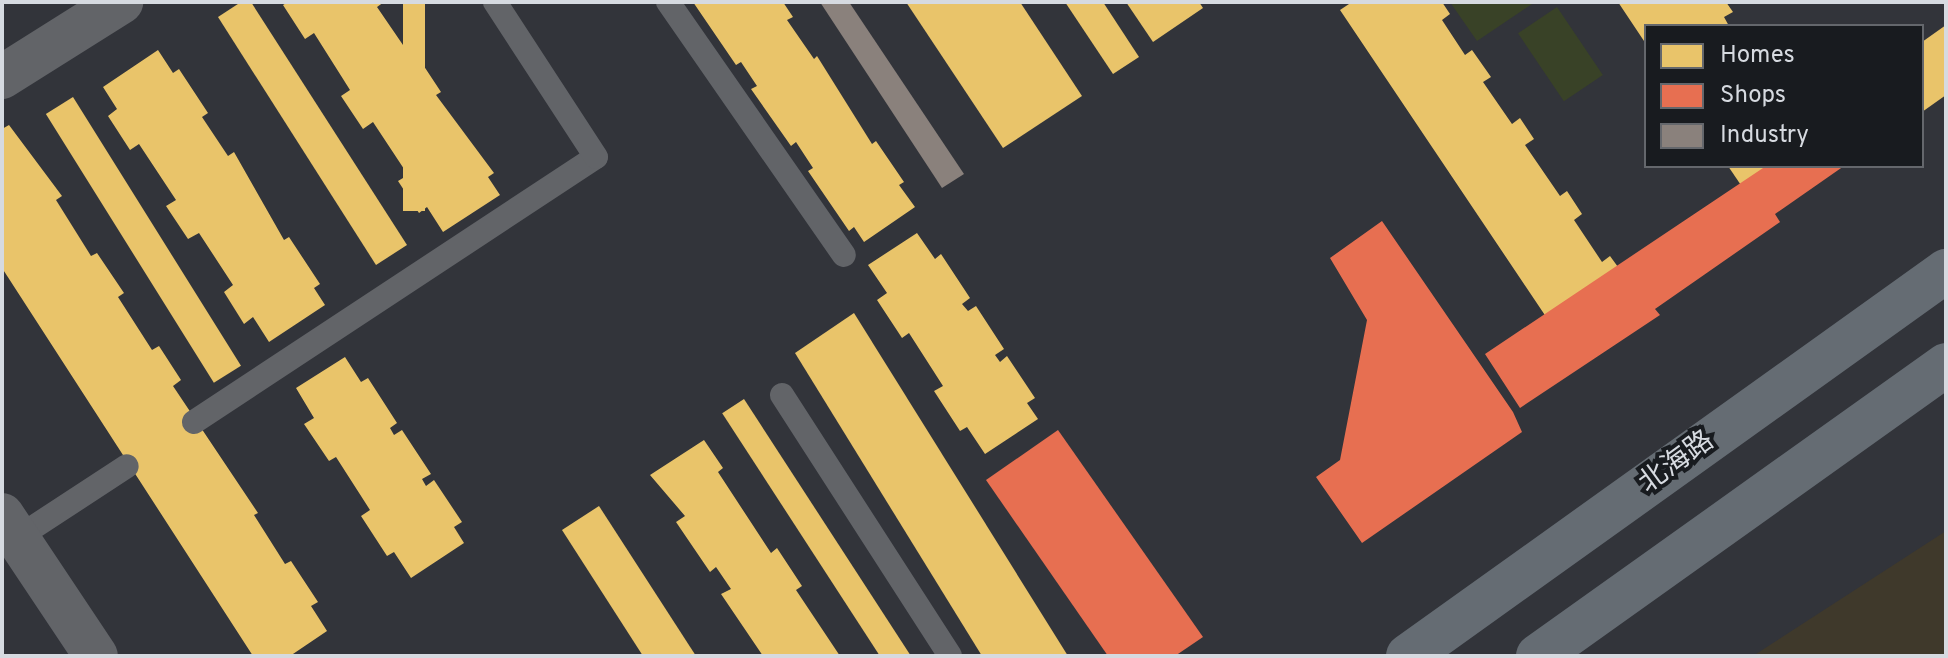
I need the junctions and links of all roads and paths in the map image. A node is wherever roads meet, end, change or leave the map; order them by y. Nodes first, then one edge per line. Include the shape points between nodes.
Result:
1 (121, 2) edge
2 (495, 2) edge
3 (668, 2) edge
4 (2, 77) edge
5 (844, 255) dead end
6 (1946, 271) edge
7 (1946, 365) edge
8 (782, 395) dead end
9 (194, 422) dead end
10 (127, 466) dead end
11 (10, 526) edge
12 (96, 656) edge
13 (950, 656) edge
14 (1408, 656) edge
15 (1538, 656) edge

1 - 4 street
2 - 9 lane via 596,157
3 - 5 lane
6 - 14 main road, 北海路
7 - 15 main road
8 - 13 lane
10 - 11 lane
11 - 12 street

